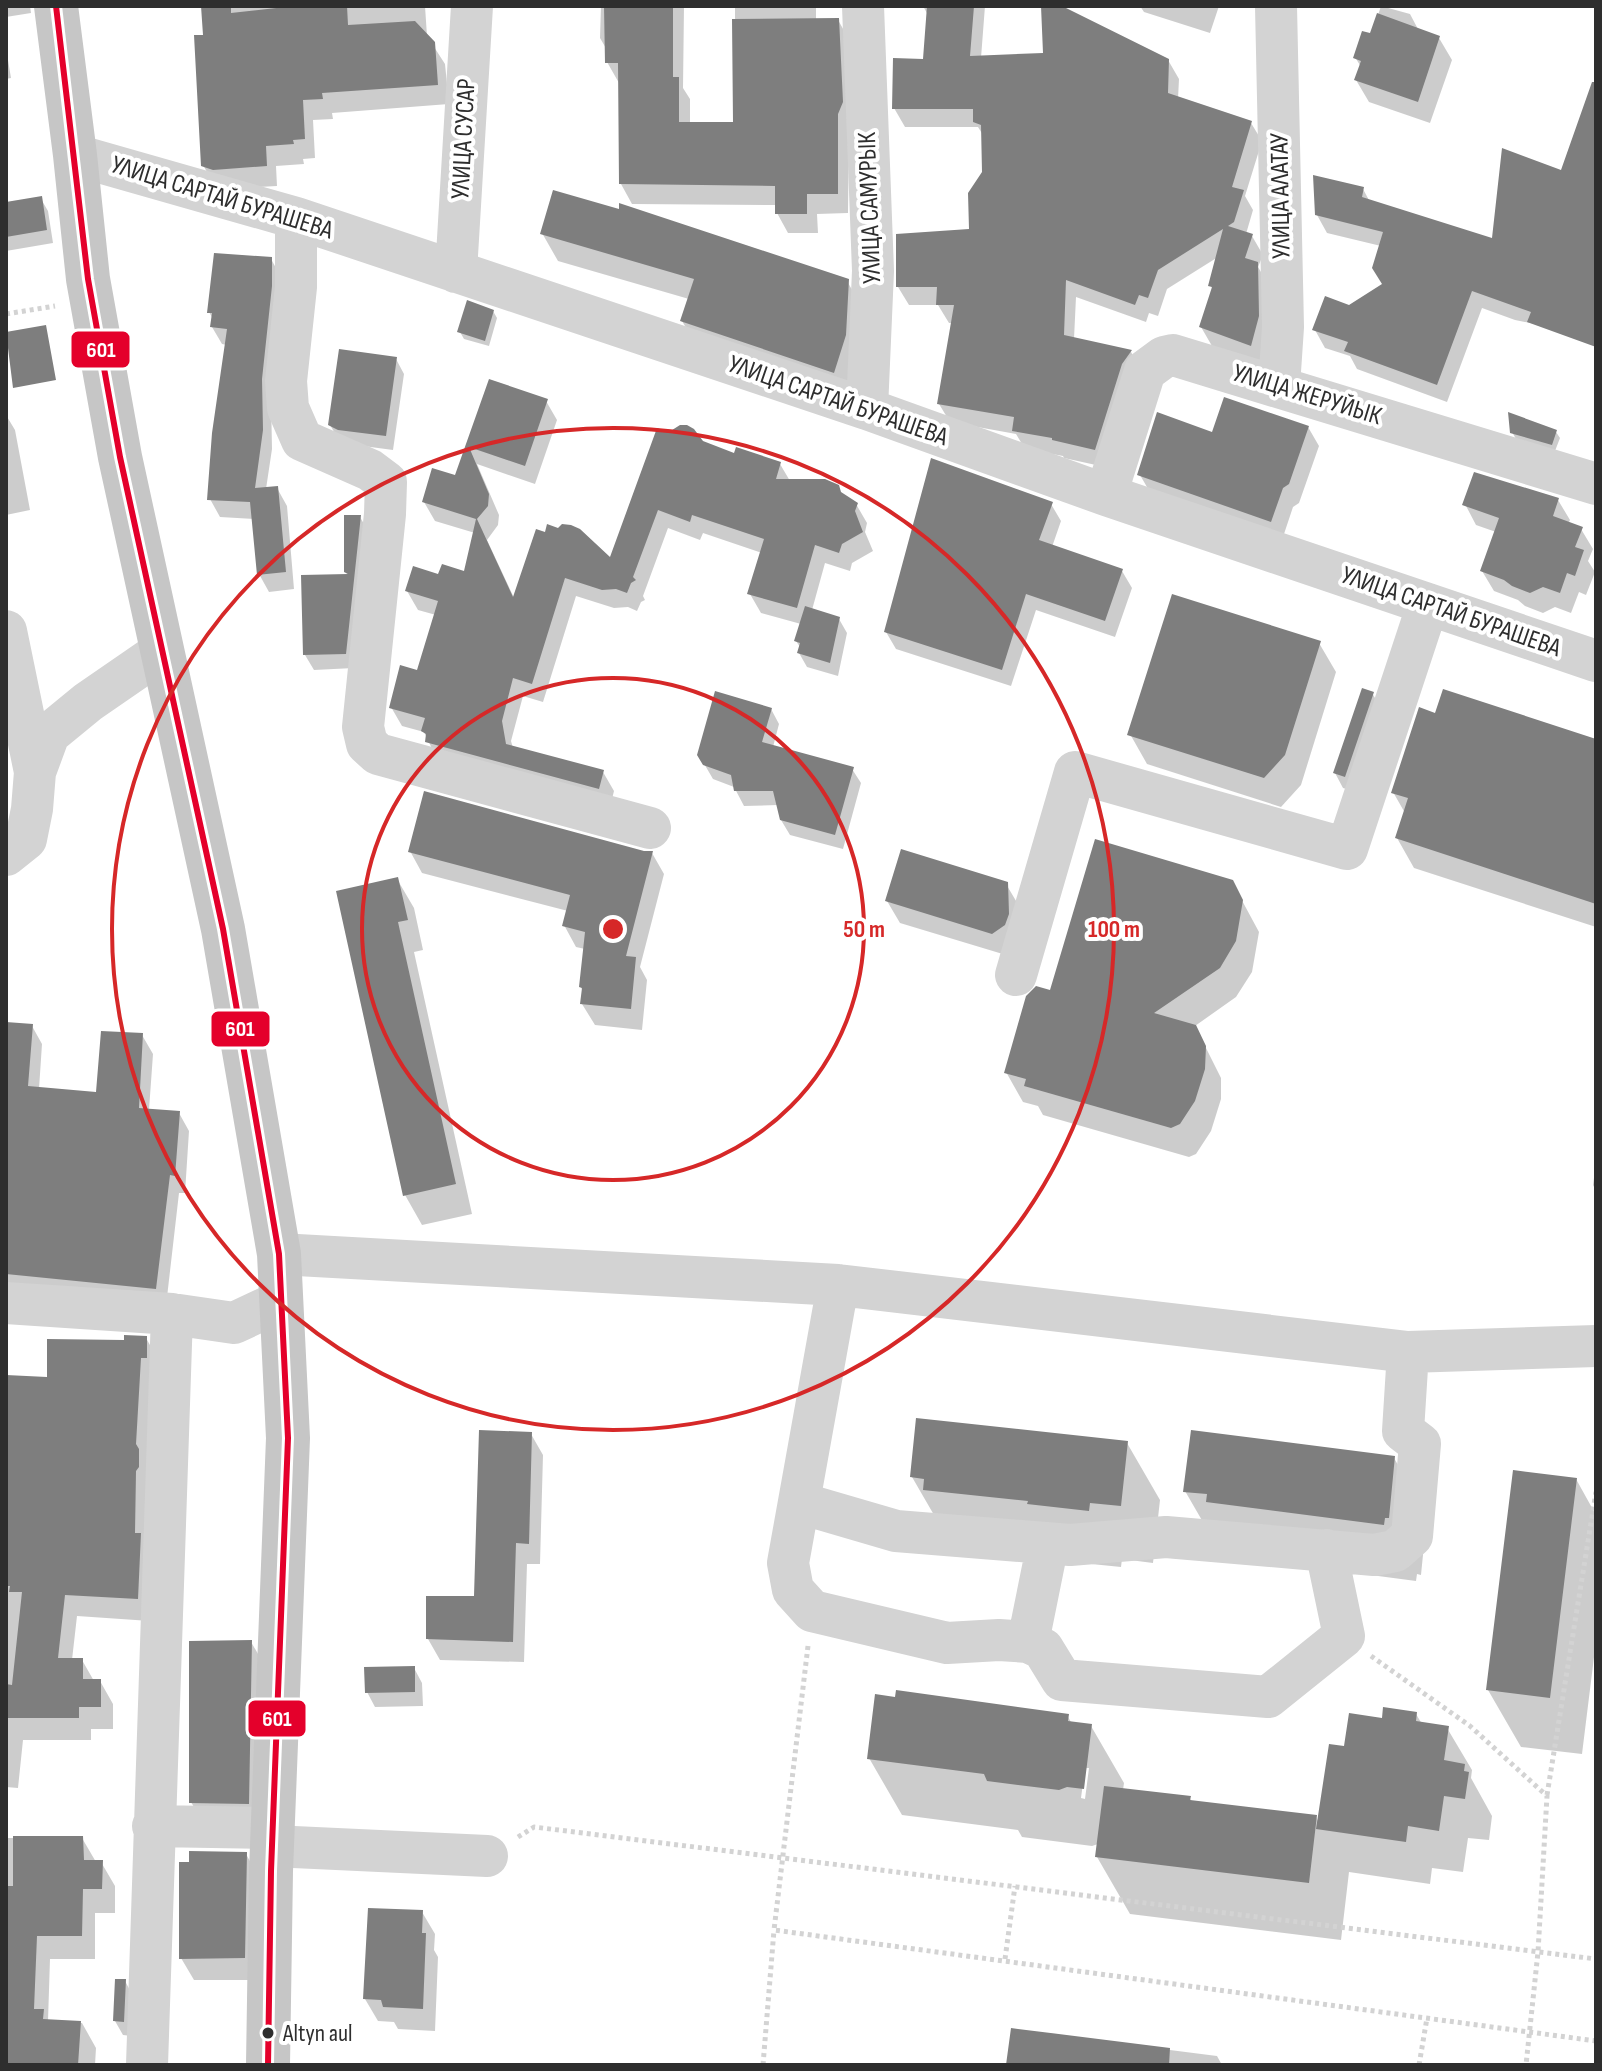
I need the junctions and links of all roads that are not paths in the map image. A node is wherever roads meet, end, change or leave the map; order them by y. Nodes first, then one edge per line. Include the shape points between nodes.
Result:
1 (56, 6) edge
2 (472, 6) edge
3 (863, 6) edge
4 (1276, 6) edge
5 (75, 155) junction
6 (296, 218) junction
7 (456, 272) junction
8 (1279, 386) junction
9 (867, 409) junction
10 (1596, 484) edge
11 (1106, 495) junction
12 (1428, 604) junction
13 (6, 631) edge
14 (162, 651) junction
15 (1596, 661) edge
16 (35, 772) junction
17 (650, 828) dead end
18 (6, 855) edge
19 (1016, 975) dead end
20 (279, 1254) junction
21 (838, 1285) junction
22 (281, 1301) junction
23 (6, 1303) edge
24 (172, 1314) junction
25 (1596, 1346) edge
26 (1408, 1352) junction
27 (800, 1503) junction
28 (1048, 1543) junction
29 (1326, 1550) junction
30 (1028, 1642) junction
31 (153, 1826) junction
32 (272, 1837) junction
33 (487, 1856) road end
34 (147, 2065) edge
35 (268, 2065) edge

1 - 5 main road
2 - 7 street, УЛИЦА СУСАР
3 - 9 street, УЛИЦА САМУРЫК via 873,271
4 - 8 street, УЛИЦА АЛАТАУ via 1283,327
5 - 6 street, УЛИЦА САРТАЙ БУРАШЕВА
5 - 14 main road via 88,279
6 - 7 street, УЛИЦА САРТАЙ БУРАШЕВА
6 - 17 street via 288,408 302,440 386,482 363,727 367,744 378,754
7 - 9 street, УЛИЦА САРТАЙ БУРАШЕВА
8 - 10 street, УЛИЦА ЖЕРУЙЫК
8 - 11 street, УЛИЦА ЖЕРУЙЫК via 1173,355 1164,357 1145,371
9 - 11 street, УЛИЦА САРТАЙ БУРАШЕВА
11 - 12 street, УЛИЦА САРТАЙ БУРАШЕВА
12 - 15 street, УЛИЦА САРТАЙ БУРАШЕВА
12 - 19 street via 1347,849 1075,772
13 - 16 street
14 - 16 street via 49,734
14 - 20 main road via 223,929
16 - 18 street via 26,839
20 - 21 street
20 - 22 main road
21 - 26 street
21 - 27 street
22 - 24 street via 234,1323
22 - 32 main road via 288,1438
23 - 24 street
24 - 31 street
25 - 26 street
26 - 29 street via 1403,1431 1420,1444 1412,1536 1395,1551 1374,1555
27 - 28 street via 896,1531
27 - 30 street via 788,1563 793,1590 812,1611 947,1643
28 - 29 street via 1166,1537
28 - 30 street
29 - 30 street via 1344,1636 1268,1697 1062,1680 1043,1649
31 - 32 street
31 - 34 street
32 - 33 street
32 - 35 main road

